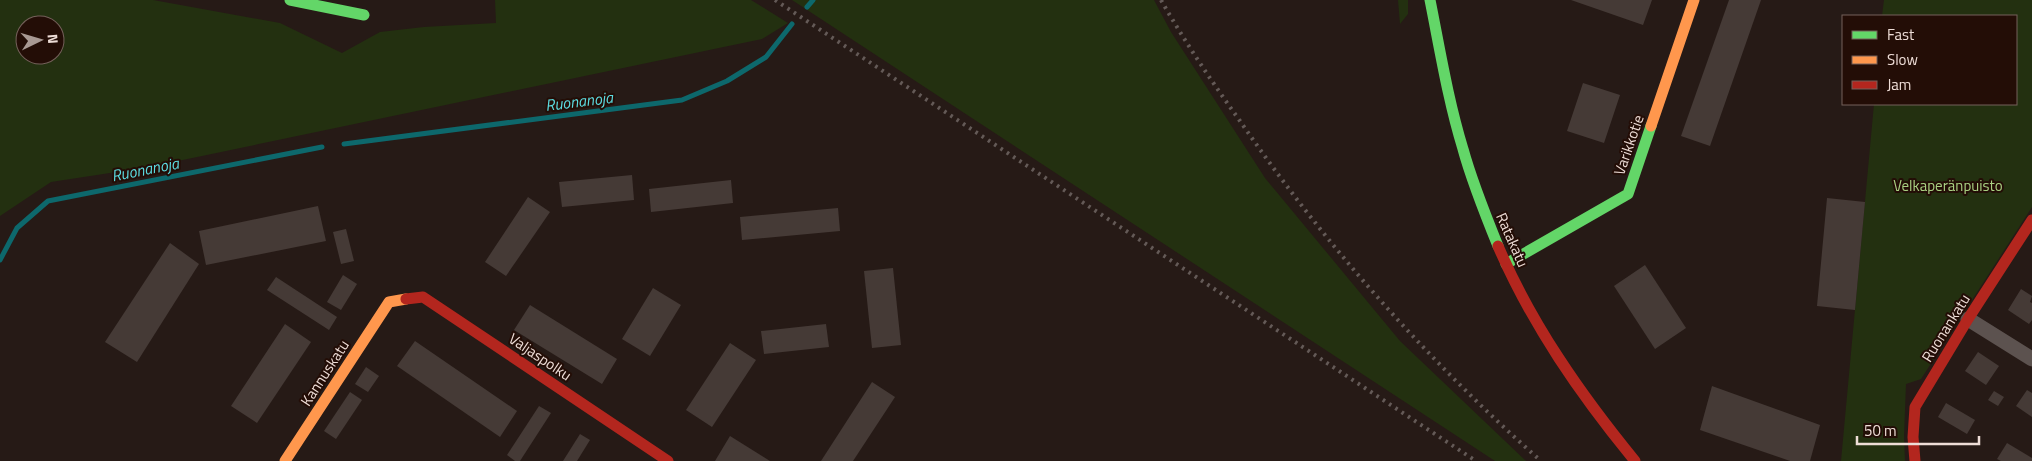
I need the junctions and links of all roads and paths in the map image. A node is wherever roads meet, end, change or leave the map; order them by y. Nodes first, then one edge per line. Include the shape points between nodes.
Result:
1 (290, 0) edge
2 (1430, 0) edge
3 (1694, 0) edge
4 (364, 16) dead end
5 (2032, 220) edge
6 (1506, 264) junction
7 (389, 302) joint
8 (1968, 319) junction
9 (2032, 359) edge
10 (286, 461) edge
11 (668, 461) edge
12 (1635, 461) edge
13 (1915, 461) edge

1 - 4 street
2 - 6 street, Ratakatu via 1442,65 1468,168
3 - 6 street, Varikkotie via 1628,194
5 - 8 street, Ruonankatu
6 - 12 street, Ratakatu via 1560,360
7 - 10 street, Kannuskatu
7 - 11 street, Valjaspolku via 423,297
8 - 9 street
8 - 13 street, Ruonankatu via 1915,407

